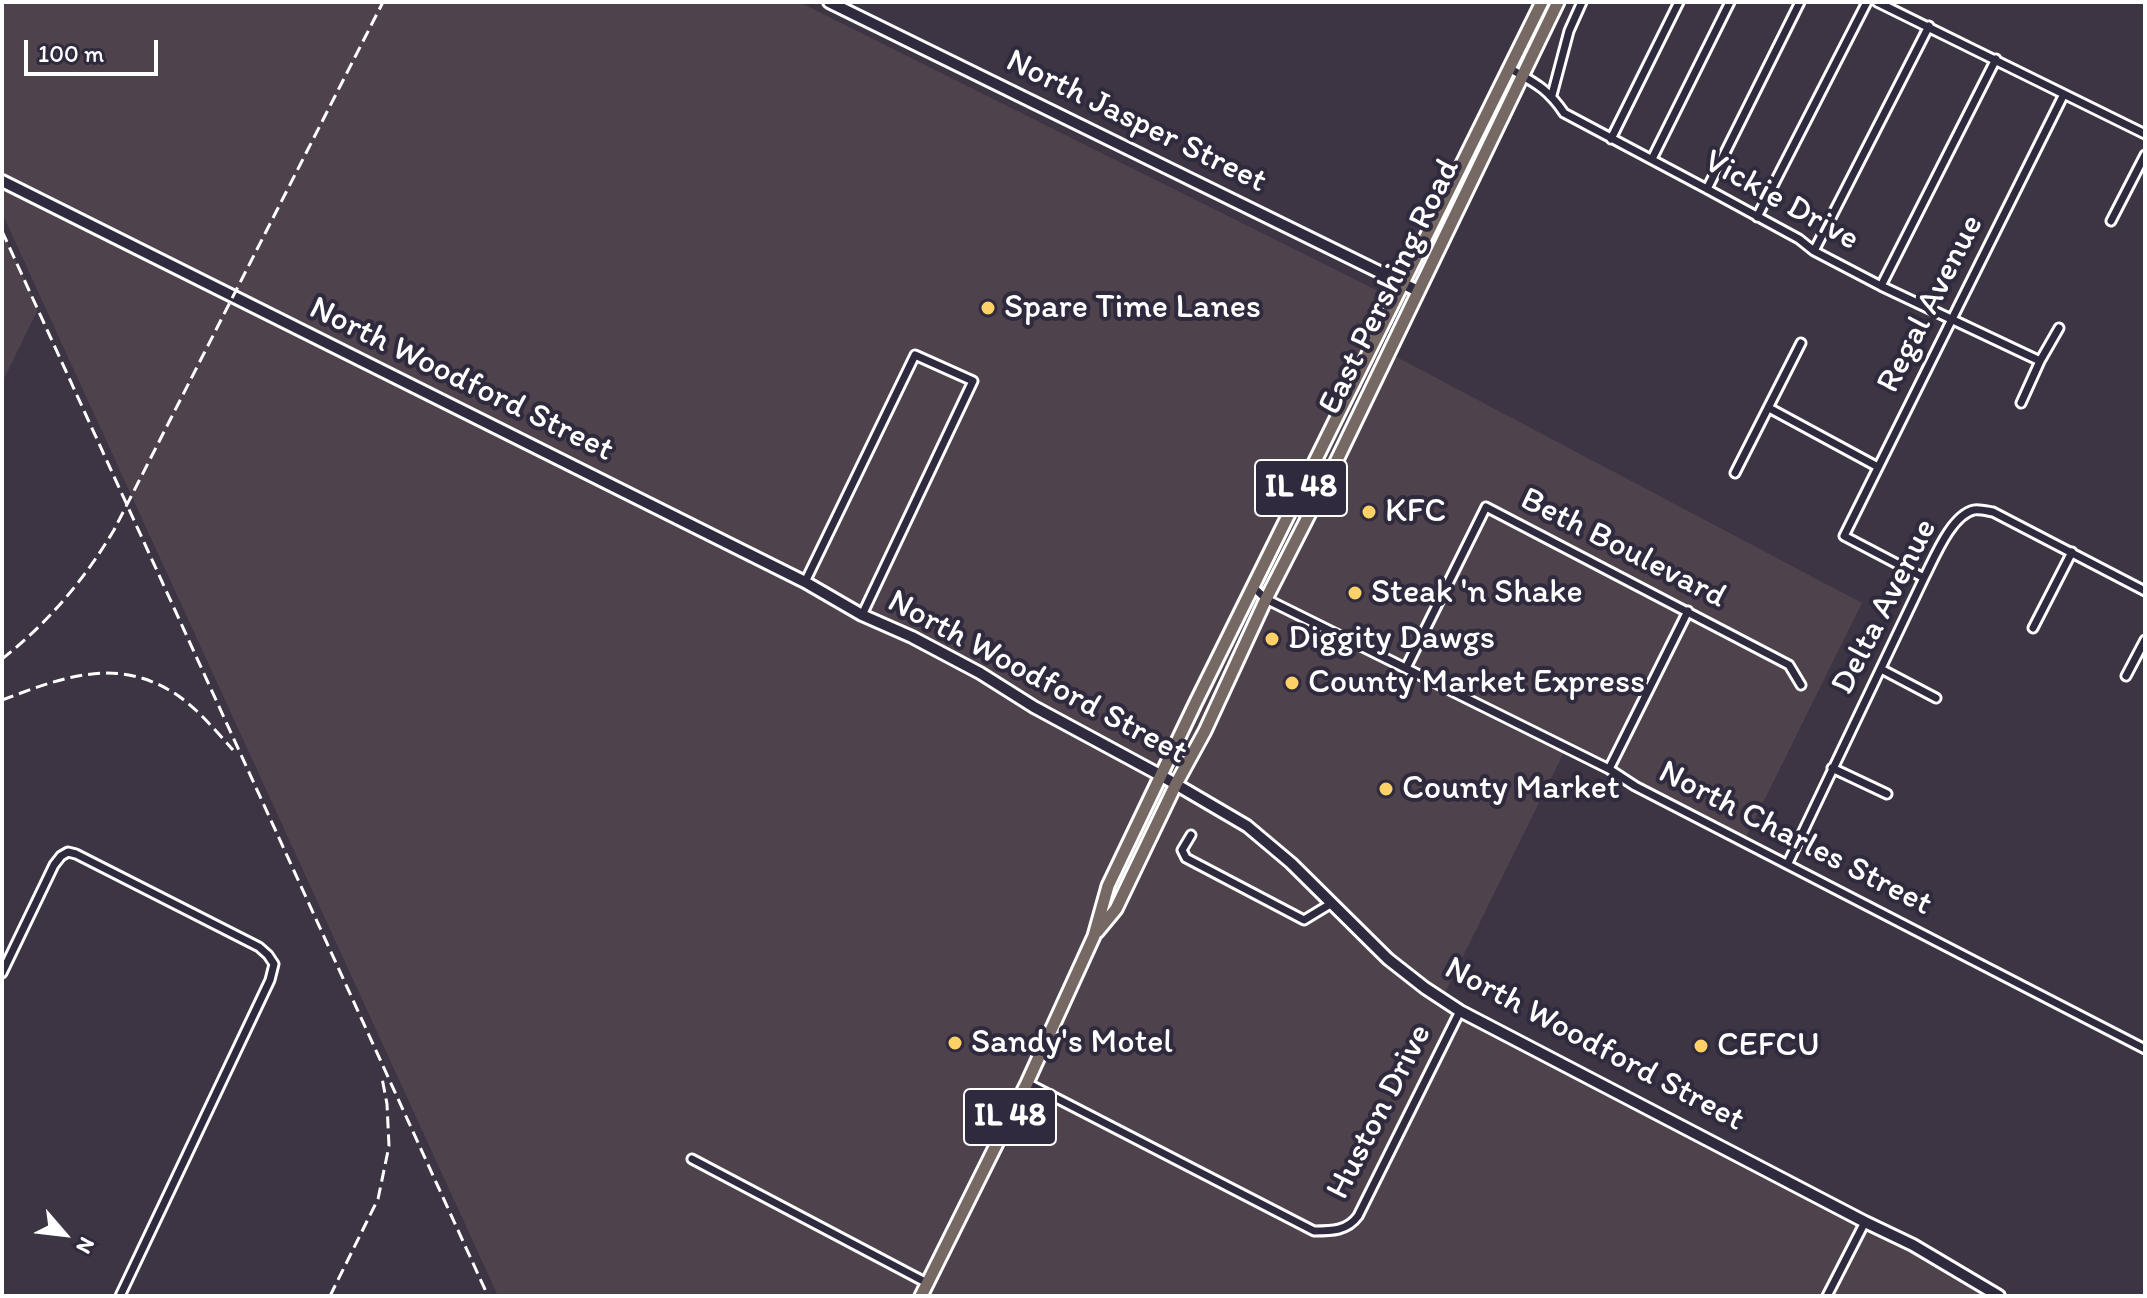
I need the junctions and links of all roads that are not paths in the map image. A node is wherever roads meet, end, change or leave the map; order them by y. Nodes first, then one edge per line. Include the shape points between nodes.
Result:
1 (829, 2) edge
2 (1542, 2) edge
3 (1558, 2) edge
4 (1582, 2) edge
5 (1679, 2) edge
6 (1730, 2) edge
7 (1800, 2) edge
8 (1867, 2) edge
9 (1877, 2) edge
10 (1929, 26) junction
11 (1996, 59) junction
12 (1509, 68) junction
13 (1523, 76) junction
14 (2064, 94) junction
15 (1552, 95) junction
16 (2145, 134) edge
17 (1611, 139) junction
18 (2145, 155) edge
19 (1652, 159) junction
20 (2, 181) edge
21 (1707, 189) junction
22 (1757, 217) junction
23 (2111, 221) dead end
24 (1814, 251) junction
25 (1402, 284) junction
26 (1881, 286) junction
27 (1418, 291) junction
28 (1952, 320) junction
29 (2059, 328) dead end
30 (1801, 343) dead end
31 (2040, 361) junction
32 (2021, 403) dead end
33 (1769, 408) junction
34 (1878, 467) junction
35 (1735, 473) dead end
36 (2072, 552) junction
37 (1924, 578) junction
38 (805, 582) junction
39 (1252, 586) junction
40 (2145, 591) edge
41 (1266, 599) junction
42 (1688, 611) junction
43 (862, 615) junction
44 (2033, 628) dead end
45 (2145, 640) edge
46 (1406, 668) junction
47 (1881, 669) junction
48 (2126, 676) dead end
49 (1801, 685) dead end
50 (1936, 698) dead end
51 (1832, 768) junction
52 (1609, 769) junction
53 (1160, 775) junction
54 (1176, 784) junction
55 (1887, 794) dead end
56 (1191, 835) dead end
57 (1788, 863) junction
58 (1332, 903) junction
59 (1094, 936) junction
60 (2, 973) edge
61 (1460, 1011) junction
62 (2145, 1049) edge
63 (1027, 1083) junction
64 (692, 1159) dead end
65 (1865, 1222) junction
66 (927, 1283) junction
67 (120, 1296) edge
68 (921, 1296) edge
69 (1827, 1296) edge
70 (1999, 1296) edge

1 - 25 street, North Jasper Street
2 - 12 main road, East Pershing Road / IL 48
3 - 13 main road, East Pershing Road / IL 48
4 - 15 street
5 - 17 street
6 - 19 street
7 - 21 street
8 - 22 street
9 - 10 street
10 - 11 street
10 - 24 street
11 - 14 street
11 - 26 street
12 - 13 street, Vickie Drive
12 - 25 main road, East Pershing Road / IL 48
13 - 15 street, Vickie Drive
13 - 27 main road, East Pershing Road / IL 48
14 - 16 street
14 - 28 street, Regal Avenue
15 - 17 street, Vickie Drive via 1564,113
17 - 19 street, Vickie Drive
18 - 23 street
19 - 21 street, Vickie Drive
20 - 38 street, North Woodford Street
21 - 22 street, Vickie Drive
22 - 24 street, Vickie Drive
24 - 26 street, Vickie Drive
25 - 27 street, North Jasper Street
25 - 39 main road, East Pershing Road / IL 48
26 - 28 street, Vickie Drive
27 - 41 main road, East Pershing Road / IL 48
28 - 31 street, Vickie Drive
28 - 34 street, Regal Avenue
29 - 31 street
30 - 33 street
31 - 32 street
33 - 34 street
33 - 35 street
34 - 37 street, Regal Avenue via 1844,536
36 - 37 street, Delta Avenue via 1993,512 1975,509 1961,516 1947,534
36 - 40 street, Delta Avenue
36 - 44 street
37 - 47 street, Delta Avenue
38 - 43 street, North Woodford Street
38 - 43 street via 915,355 973,381
39 - 41 street, North Charles Street
39 - 53 main road, East Pershing Road / IL 48
41 - 46 street, North Charles Street
41 - 54 main road, East Pershing Road / IL 48
42 - 46 street, Beth Boulevard via 1486,507
42 - 49 street, Beth Boulevard via 1789,665
42 - 52 street
43 - 53 street, North Woodford Street via 980,673
45 - 48 street
46 - 52 street, North Charles Street
47 - 50 street
47 - 51 street, Delta Avenue
51 - 55 street
51 - 57 street, Delta Avenue
52 - 57 street, North Charles Street
53 - 54 street, North Woodford Street
53 - 59 main road, East Pershing Road / IL 48 via 1108,886
54 - 58 street, North Woodford Street via 1247,826
54 - 59 main road, East Pershing Road / IL 48 via 1116,909
56 - 58 street via 1182,850 1186,858 1304,920
57 - 62 street, North Charles Street
58 - 61 street, North Woodford Street via 1388,959
59 - 63 main road, East Pershing Road / IL 48
60 - 67 street via 54,865 68,852 259,947 274,964
61 - 63 street, Huston Drive via 1358,1216 1339,1231 1314,1231
61 - 65 street, North Woodford Street
63 - 66 main road, East Pershing Road / IL 48
64 - 66 street
65 - 69 street
65 - 70 street, North Woodford Street
66 - 68 main road, East Pershing Road / IL 48

